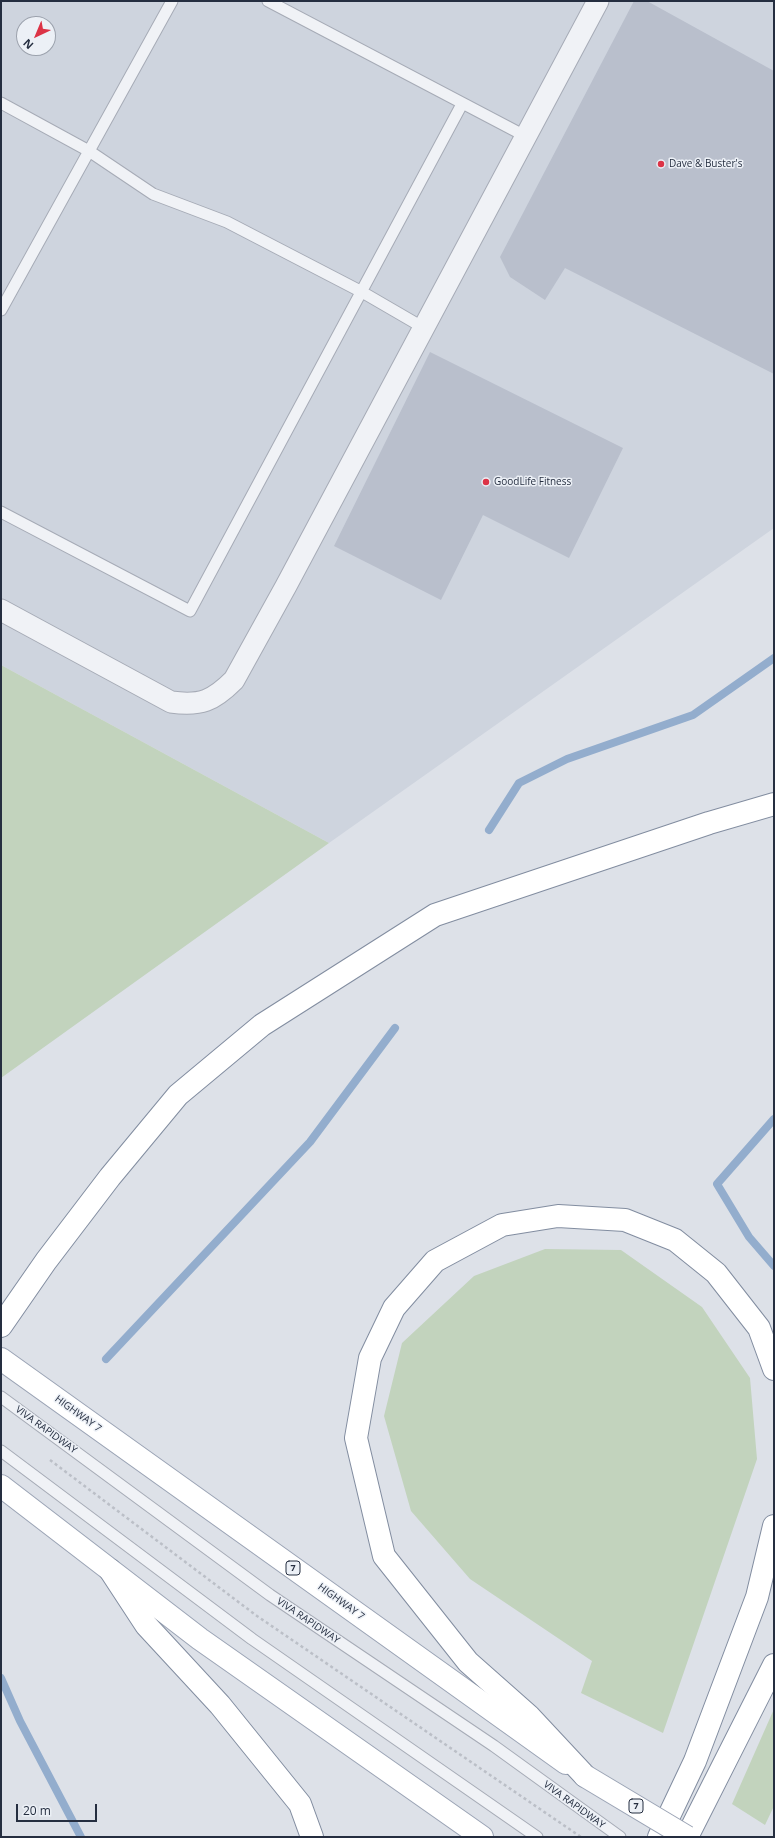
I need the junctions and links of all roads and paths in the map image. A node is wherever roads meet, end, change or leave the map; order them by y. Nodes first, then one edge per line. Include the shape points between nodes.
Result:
1 (172, 1) edge
2 (268, 1) edge
3 (598, 1) edge
4 (1, 103) edge
5 (462, 104) junction
6 (527, 137) junction
7 (89, 151) junction
8 (362, 292) junction
9 (1, 310) edge
10 (424, 328) junction
11 (1, 512) edge
12 (1, 610) edge
13 (774, 804) edge
14 (1, 1326) edge
15 (1, 1359) edge
16 (774, 1368) edge
17 (1, 1397) edge
18 (1, 1452) edge
19 (50, 1460) dead end
20 (3, 1490) edge
21 (774, 1526) edge
22 (110, 1570) junction
23 (774, 1664) edge
24 (585, 1776) junction
25 (312, 1837) edge
26 (482, 1837) edge
27 (537, 1837) edge
28 (581, 1837) edge
29 (620, 1837) edge
30 (659, 1837) edge
31 (687, 1837) edge

1 - 7 lane
2 - 5 lane
3 - 6 street
4 - 7 lane
5 - 6 lane
5 - 8 lane
6 - 10 street
7 - 8 lane via 153,194 227,222
7 - 9 lane
8 - 10 lane
8 - 11 lane via 190,611
10 - 12 street via 234,680 209,700 187,704 172,702
13 - 14 main road via 435,915 262,1025 178,1095 110,1176
15 - 24 main road, HIGHWAY 7 / 7
16 - 24 main road via 759,1328 716,1273 675,1240 625,1220 558,1216 502,1225 435,1261 394,1308 370,1358 356,1438 384,1556 468,1662 529,1716
17 - 29 lane, VIVA RAPIDWAY via 270,1595 494,1746
18 - 27 lane via 252,1639
19 - 28 path via 257,1616
20 - 22 main road
21 - 30 main road via 757,1597 695,1761
22 - 25 main road via 146,1625 220,1705 300,1804
22 - 26 main road via 200,1639
23 - 31 main road
24 - 31 main road, HIGHWAY 7 / 7, bridge

